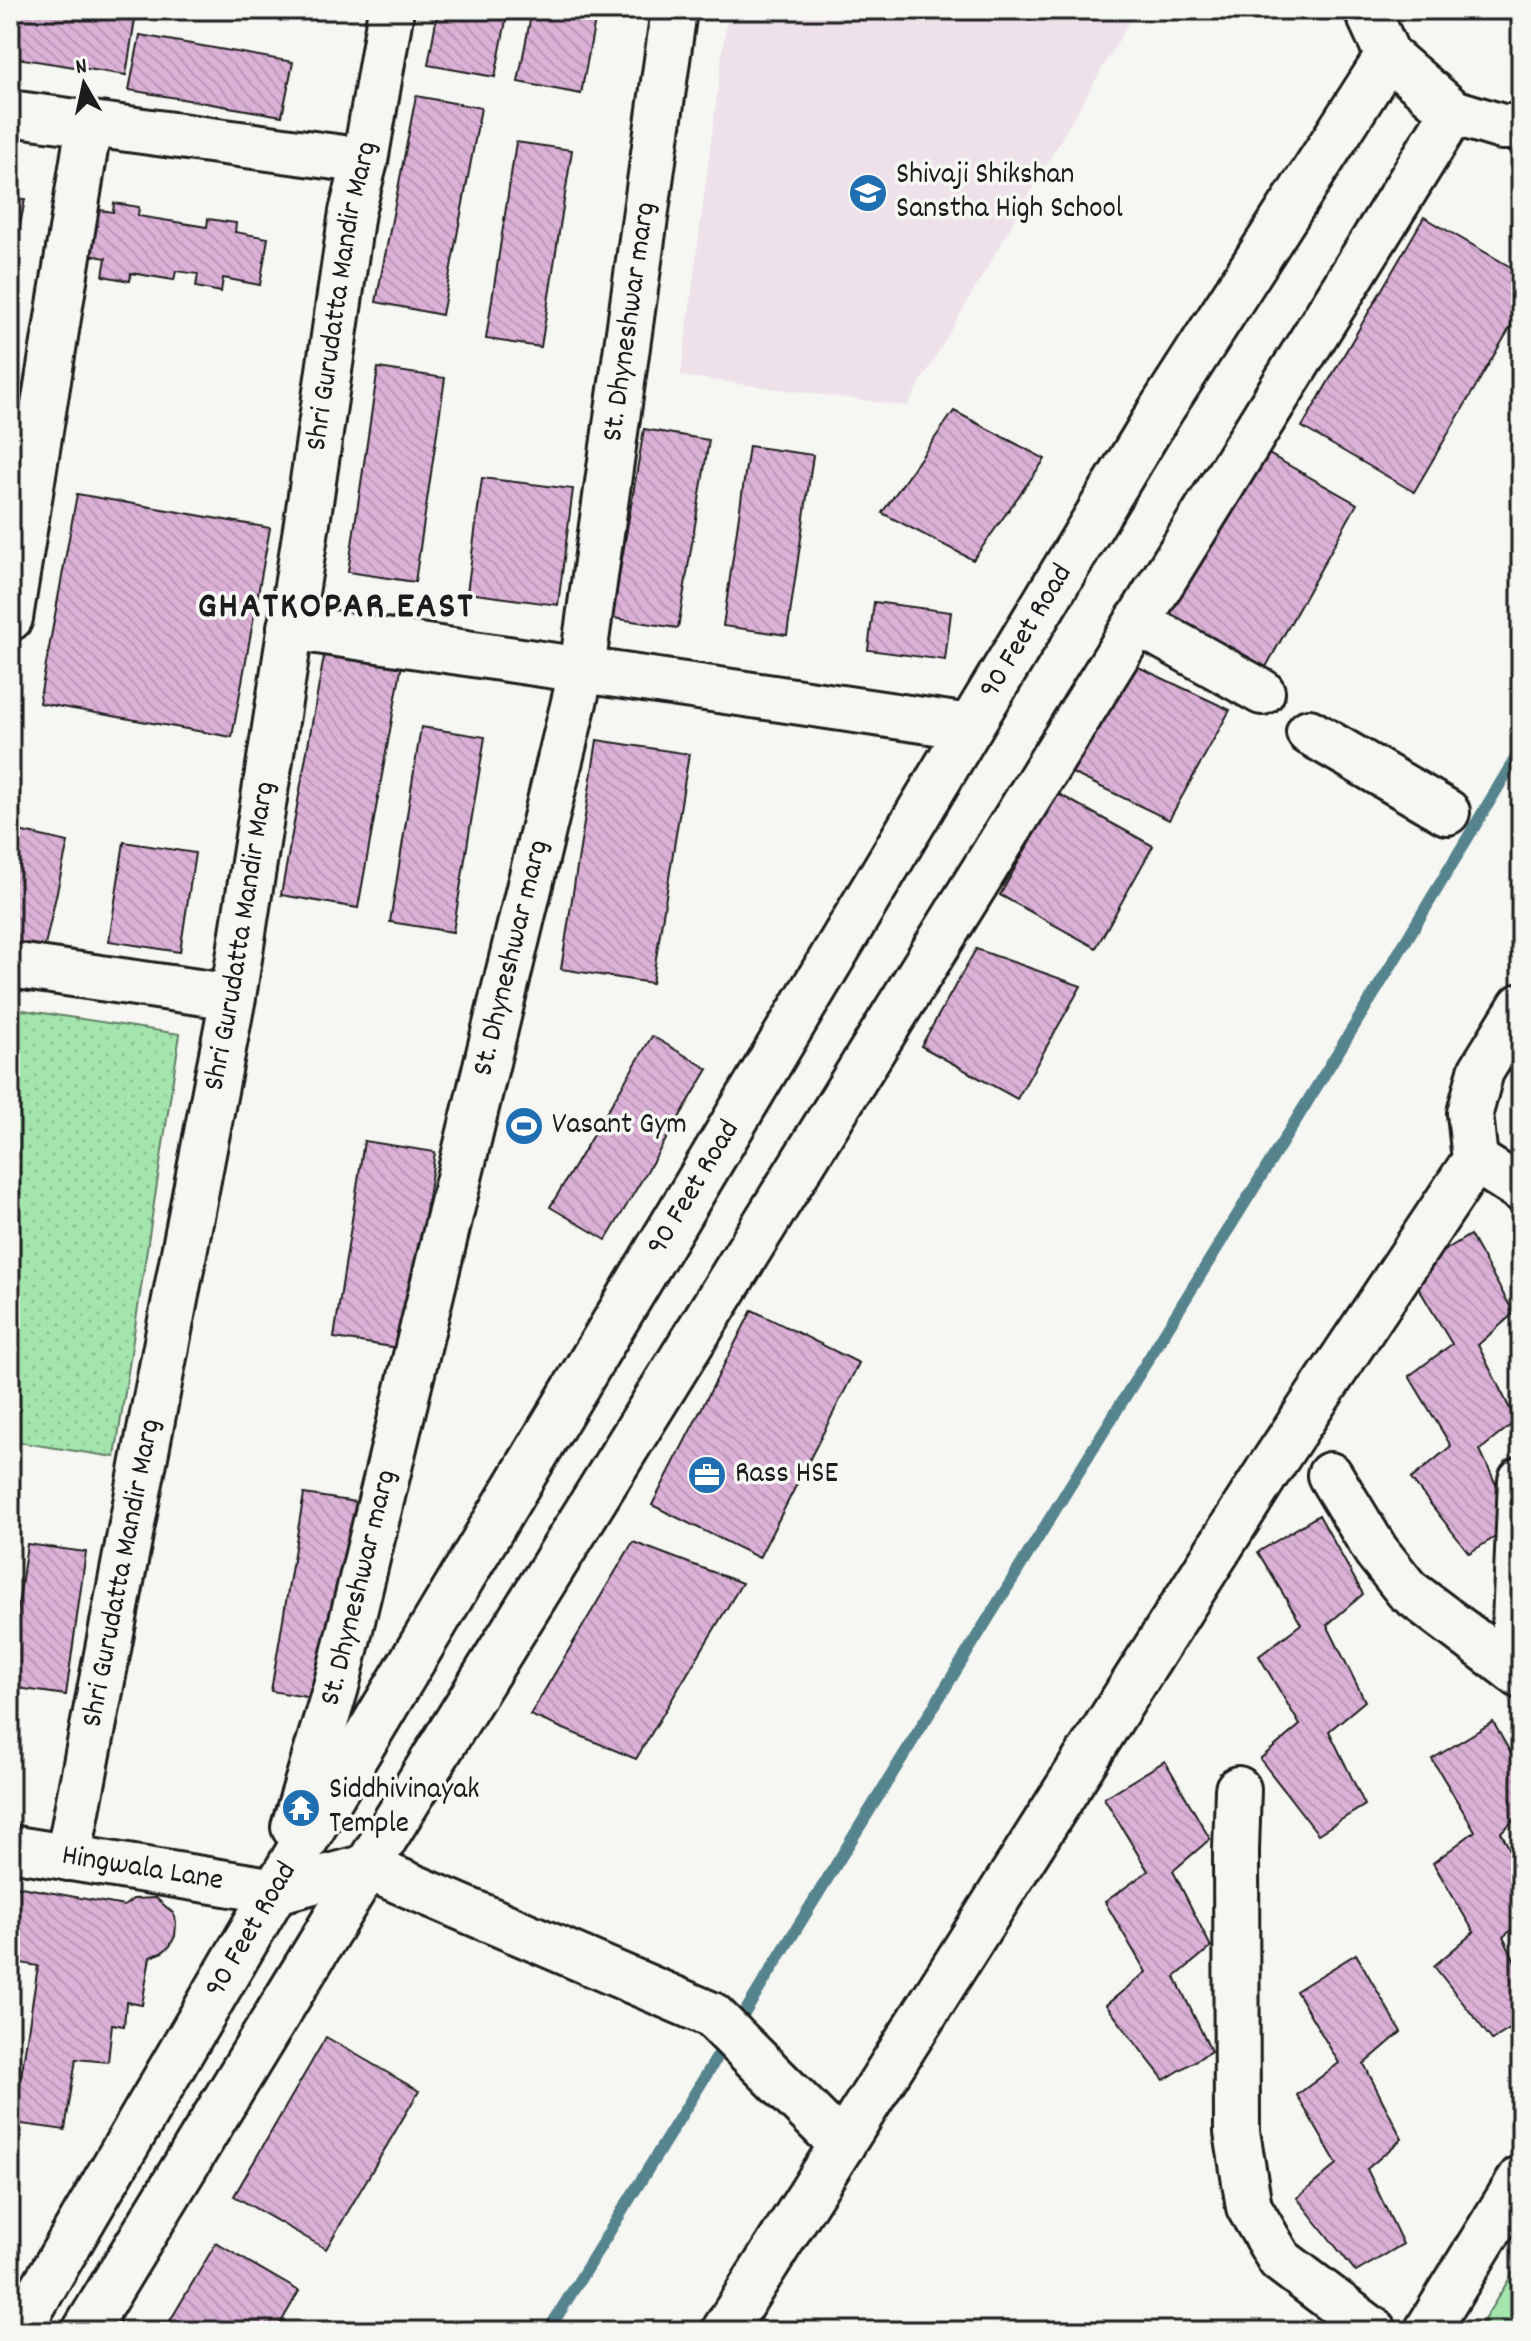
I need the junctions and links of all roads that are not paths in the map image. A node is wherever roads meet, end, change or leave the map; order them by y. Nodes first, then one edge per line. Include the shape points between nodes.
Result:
1 (391, 10) edge
2 (674, 10) edge
3 (1367, 10) edge
4 (1388, 56) junction
5 (1453, 112) junction
6 (10, 113) edge
7 (89, 124) junction
8 (1521, 127) edge
9 (365, 161) junction
10 (10, 618) edge
11 (1137, 622) junction
12 (290, 627) junction
13 (582, 669) junction
14 (1262, 692) dead end
15 (970, 727) junction
16 (1309, 732) dead end
17 (1447, 812) dead end
18 (10, 965) edge
19 (233, 997) junction
20 (1521, 1006) edge
21 (1475, 1160) junction
22 (1521, 1189) edge
23 (1330, 1475) dead end
24 (1521, 1480) edge
25 (1517, 1673) edge
26 (1238, 1789) dead end
27 (10, 1848) edge
28 (68, 1858) junction
29 (367, 1867) junction
30 (275, 1891) junction
31 (842, 2145) junction
32 (1521, 2178) edge
33 (18, 2331) edge
34 (85, 2331) edge
35 (724, 2331) edge
36 (1374, 2331) edge
37 (1427, 2331) edge

1 - 9 street, Shri Gurudatta Mandir Marg
2 - 13 street, St. Dhyneshwar marg
3 - 4 street
4 - 5 street
4 - 15 street, 90 Feet Road via 1159,413
5 - 8 street via 1502,127
5 - 11 street
6 - 7 street
7 - 9 street
7 - 10 street
9 - 12 street, Shri Gurudatta Mandir Marg via 352,212
11 - 14 street
11 - 29 street
12 - 13 street
12 - 19 street, Shri Gurudatta Mandir Marg
13 - 15 street
13 - 30 street, St. Dhyneshwar marg via 336,1687
15 - 30 street, 90 Feet Road
16 - 17 street
18 - 19 street
19 - 28 street, Shri Gurudatta Mandir Marg
20 - 21 street via 1481,1071 1470,1113
21 - 22 street
21 - 31 street via 1268,1471
23 - 25 street via 1376,1551 1407,1590
24 - 25 street
26 - 36 street via 1237,2132 1249,2207 1280,2260
27 - 28 street, Hingwala Lane
28 - 30 street, Hingwala Lane
29 - 30 street
29 - 31 street via 712,2015
29 - 34 street
30 - 33 street, 90 Feet Road
31 - 35 street
32 - 37 street

